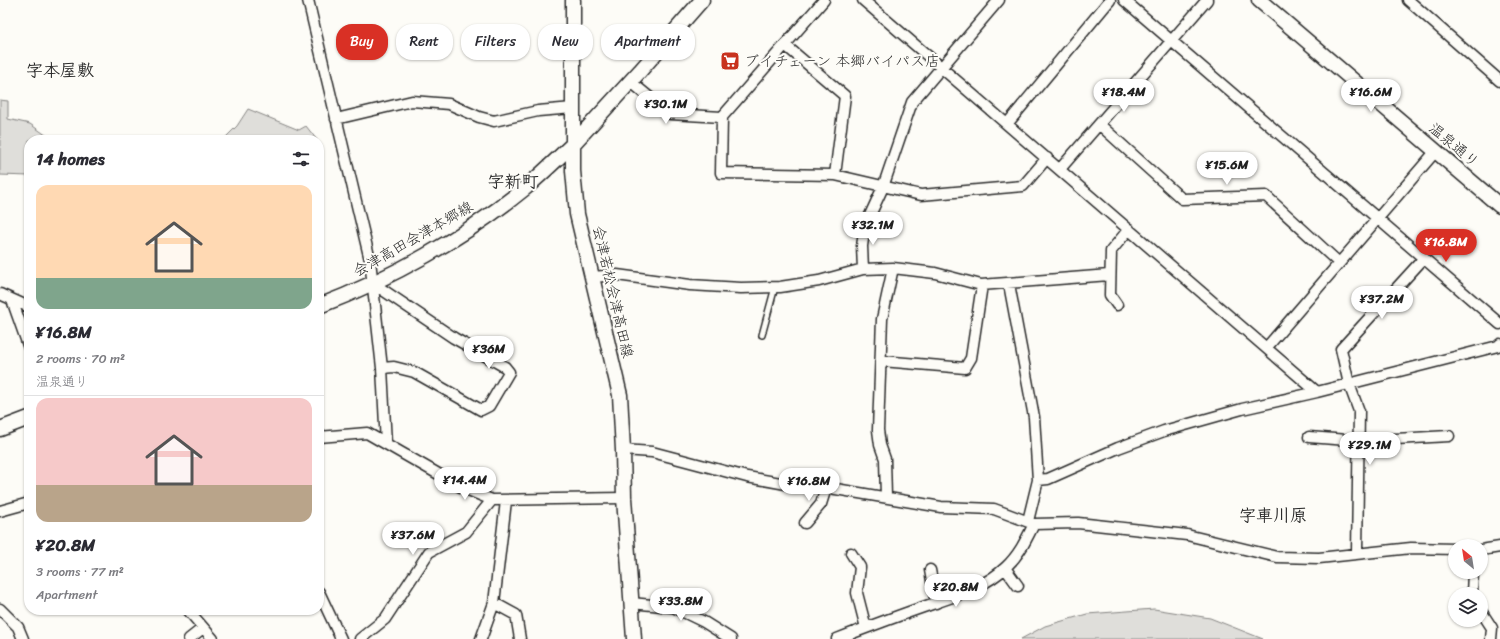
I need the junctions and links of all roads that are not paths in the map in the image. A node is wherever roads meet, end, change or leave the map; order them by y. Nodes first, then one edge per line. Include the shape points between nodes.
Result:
1 (308, 0) edge
2 (573, 0) edge
3 (702, 0) edge
4 (824, 0) edge
5 (863, 0) edge
6 (999, 0) edge
7 (1110, 0) edge
8 (1124, 0) edge
9 (1207, 0) edge
10 (1259, 0) edge
11 (1408, 0) edge
12 (1172, 40) junction
13 (785, 45) junction
14 (941, 67) junction
15 (1500, 81) edge
16 (631, 82) junction
17 (573, 108) junction
18 (722, 117) junction
19 (336, 119) junction
20 (1007, 124) junction
21 (1100, 125) junction
22 (573, 144) junction
23 (1435, 152) junction
24 (1047, 158) junction
25 (1060, 169) junction
26 (835, 175) junction
27 (883, 187) junction
28 (1500, 206) edge
29 (1379, 218) junction
30 (1129, 229) junction
31 (1424, 258) junction
32 (1339, 263) junction
33 (893, 268) junction
34 (863, 269) junction
35 (1109, 275) junction
36 (592, 277) junction
37 (374, 284) junction
38 (1008, 284) junction
39 (982, 285) junction
40 (775, 287) junction
41 (0, 294) edge
42 (12, 300) junction
43 (324, 304) edge
44 (24, 305) edge
45 (1117, 305) dead end
46 (1500, 324) edge
47 (24, 334) edge
48 (762, 335) dead end
49 (1500, 344) edge
50 (1267, 347) junction
51 (882, 361) junction
52 (382, 368) junction
53 (1349, 384) junction
54 (1317, 392) junction
55 (24, 420) edge
56 (0, 429) edge
57 (1449, 436) dead end
58 (324, 437) edge
59 (1309, 437) dead end
60 (1360, 441) junction
61 (386, 444) junction
62 (623, 450) junction
63 (1038, 480) junction
64 (826, 488) junction
65 (886, 497) junction
66 (624, 498) junction
67 (492, 500) junction
68 (506, 501) junction
69 (24, 504) edge
70 (0, 510) edge
71 (1031, 522) junction
72 (805, 523) dead end
73 (1500, 547) edge
74 (1448, 549) edge
75 (1488, 549) edge
76 (851, 553) dead end
77 (1357, 554) junction
78 (1005, 568) junction
79 (930, 570) dead end
80 (1018, 586) dead end
81 (324, 603) edge
82 (494, 603) junction
83 (631, 603) junction
84 (936, 603) junction
85 (0, 609) edge
86 (192, 615) edge
87 (1488, 621) edge
88 (203, 628) junction
89 (866, 628) junction
90 (24, 639) edge
91 (189, 639) edge
92 (212, 639) edge
93 (341, 639) edge
94 (360, 639) edge
95 (481, 639) edge
96 (520, 639) edge
97 (634, 639) edge
98 (731, 639) edge
99 (837, 639) edge
100 (1491, 639) edge

1 - 19 street
2 - 17 main road, 会津若松会津高田線
3 - 16 main road
4 - 13 street
5 - 14 street
6 - 14 street
7 - 20 street
8 - 12 street
9 - 12 street
10 - 23 main road, 温泉通り
11 - 15 street
12 - 21 street
12 - 29 street
13 - 18 street
13 - 26 street via 845,96
14 - 20 street
14 - 27 street via 912,102
16 - 18 street via 670,114
16 - 22 main road
17 - 19 street via 538,111 494,121 450,104 412,101
17 - 22 main road, 会津若松会津高田線
18 - 26 street via 721,173
19 - 37 street
20 - 24 street
21 - 25 street
21 - 32 street via 1182,199 1266,196
22 - 36 main road, 会津若松会津高田線 via 577,214
22 - 37 main road, 会津高田会津本郷線 via 511,199 455,237
23 - 28 main road, 温泉通り
23 - 29 street
24 - 25 street
24 - 27 street via 1023,186 921,195
25 - 30 street
26 - 27 street
27 - 34 street via 865,226 862,246
29 - 31 street
29 - 32 street
30 - 35 street via 1113,246
30 - 50 street
31 - 46 street
31 - 53 street via 1341,349
32 - 50 street
33 - 34 street
33 - 39 street
33 - 51 street via 882,319
34 - 40 street via 819,281
35 - 38 street
35 - 45 street via 1110,295
36 - 40 street via 617,275 690,285
36 - 62 main road, 会津若松会津高田線 via 620,396
37 - 43 main road, 会津高田会津本郷線
37 - 52 street
37 - 52 street via 454,338 505,367 509,372 489,406 481,410 414,372 394,367
38 - 39 street
38 - 63 street via 1034,417
39 - 51 street via 971,358 966,368
40 - 48 lane
41 - 42 street
42 - 44 street
42 - 47 street
49 - 53 street
50 - 54 street
51 - 65 street via 878,430 880,445 886,459
52 - 61 street
53 - 54 street
53 - 60 street via 1359,411
54 - 63 street via 1242,409 1164,431 1048,479
55 - 56 main road
57 - 60 street
58 - 61 street via 366,433
59 - 60 street
60 - 77 street
61 - 67 street via 460,487
62 - 64 street via 652,452 747,477
62 - 66 main road, 会津若松会津高田線
63 - 71 street
64 - 65 street
64 - 72 street via 822,504
65 - 71 street via 941,507 994,510
66 - 68 street
66 - 83 main road, 会津若松会津高田線
67 - 68 street
67 - 94 street via 466,532 429,552 385,619
68 - 82 street
69 - 70 street
71 - 77 street via 1078,523 1188,535 1277,557 1319,558
71 - 78 street via 1024,545
73 - 75 street
74 - 77 street via 1411,548
76 - 89 street via 860,567 857,593
78 - 80 street
78 - 84 street via 982,585
79 - 84 street
81 - 93 street
82 - 95 street
82 - 96 street via 516,615
83 - 97 main road, 会津若松会津高田線
83 - 98 street via 673,607
84 - 89 street
85 - 90 street via 18,627
86 - 88 street
87 - 100 street via 1492,628
88 - 91 street
88 - 92 street
89 - 99 street

